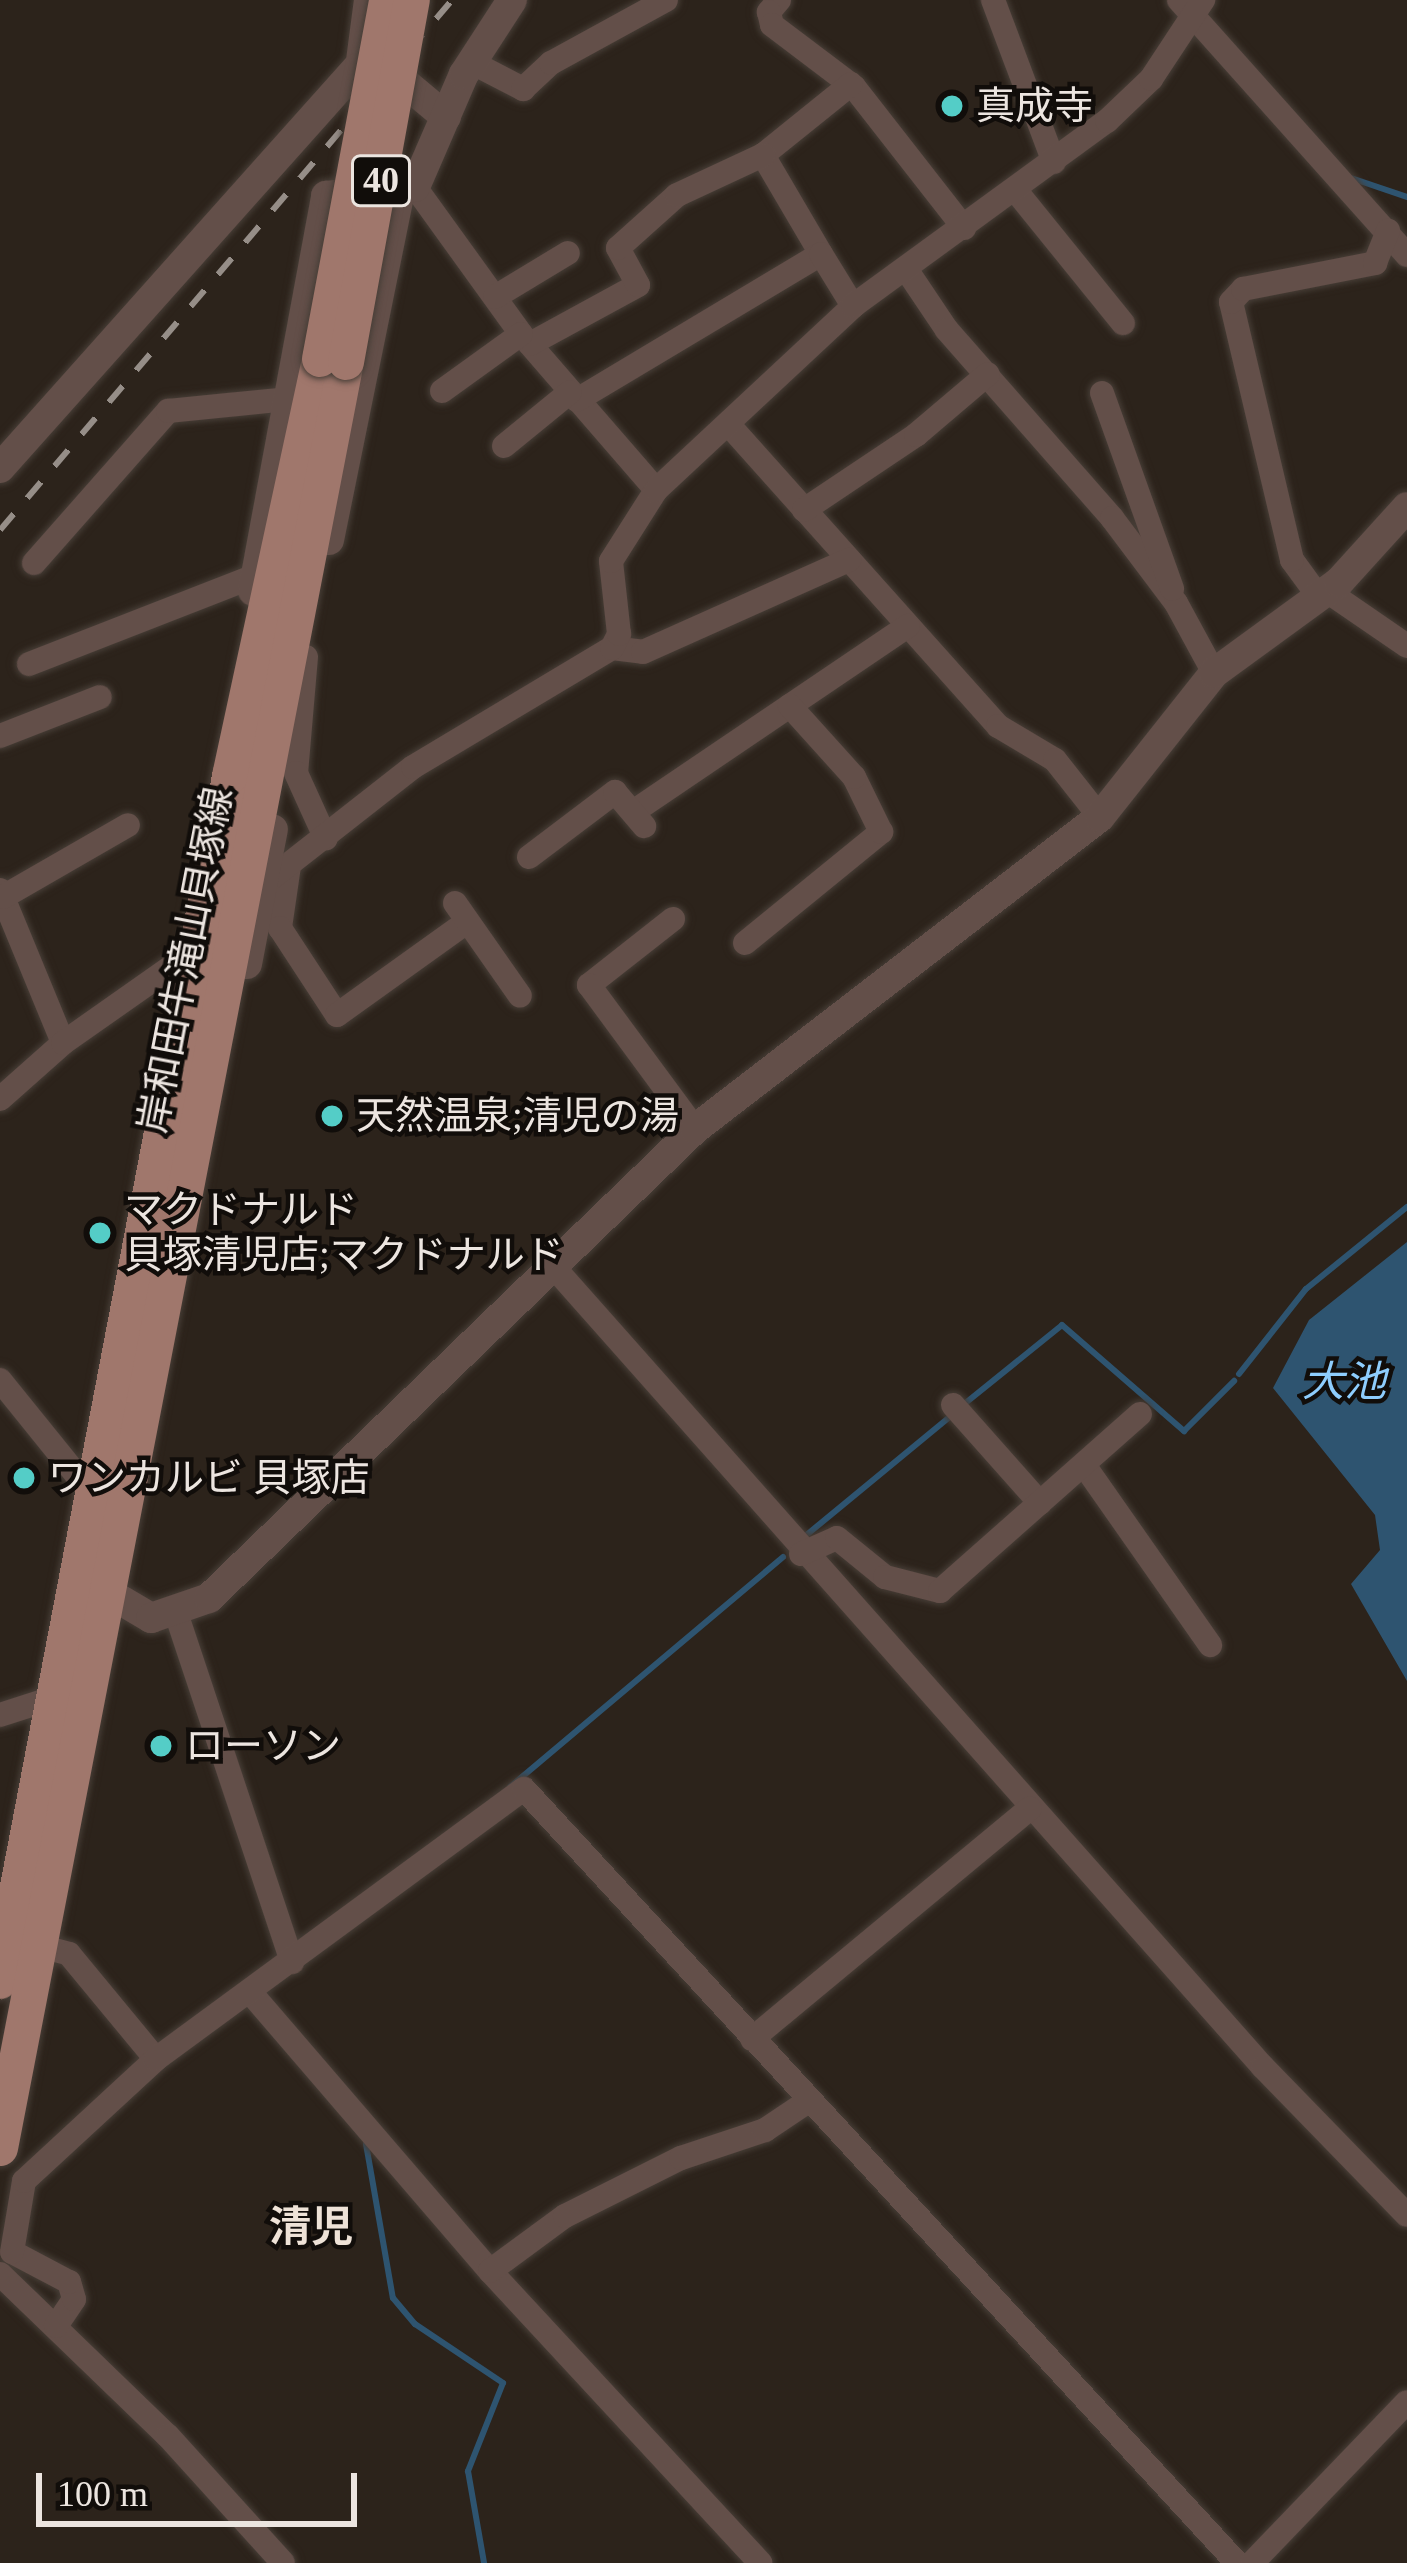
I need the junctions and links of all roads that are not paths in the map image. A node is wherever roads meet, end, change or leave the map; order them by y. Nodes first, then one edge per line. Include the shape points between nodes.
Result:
1 (367, 0) edge
2 (387, 0) edge
3 (412, 0) edge
4 (422, 0) edge
5 (512, 0) edge
6 (666, 0) edge
7 (993, 0) edge
8 (766, 4) edge
9 (1192, 7) edge
10 (363, 61) junction
11 (471, 62) junction
12 (851, 84) junction
13 (446, 117) junction
14 (763, 155) junction
15 (1054, 162) junction
16 (408, 187) junction
17 (1016, 190) junction
18 (964, 228) junction
19 (1388, 231) junction
20 (568, 253) dead end
21 (821, 254) junction
22 (1407, 255) edge
23 (906, 269) junction
24 (495, 297) junction
25 (853, 306) junction
26 (1123, 323) dead end
27 (526, 339) junction
28 (333, 360) junction
29 (988, 374) junction
30 (442, 391) dead end
31 (1102, 393) dead end
32 (574, 396) junction
33 (289, 399) junction
34 (729, 424) junction
35 (504, 446) dead end
36 (0, 468) edge
37 (656, 490) junction
38 (1407, 508) edge
39 (804, 510) junction
40 (849, 560) junction
41 (34, 563) dead end
42 (256, 576) junction
43 (1323, 594) junction
44 (1176, 603) junction
45 (908, 626) junction
46 (1407, 646) edge
47 (612, 648) junction
48 (306, 657) junction
49 (28, 664) dead end
50 (1214, 673) junction
51 (100, 697) dead end
52 (790, 706) junction
53 (0, 736) edge
54 (1100, 817) junction
55 (128, 825) dead end
56 (326, 839) junction
57 (529, 857) dead end
58 (250, 888) junction
59 (2, 893) edge
60 (673, 920) dead end
61 (745, 943) dead end
62 (197, 950) junction
63 (520, 996) dead end
64 (63, 1042) junction
65 (0, 1099) edge
66 (695, 1129) junction
67 (551, 1264) junction
68 (0, 1380) edge
69 (957, 1410) dead end
70 (1140, 1414) dead end
71 (1084, 1465) junction
72 (94, 1497) junction
73 (1040, 1504) junction
74 (120, 1531) junction
75 (801, 1553) junction
76 (94, 1585) junction
77 (176, 1613) junction
78 (1210, 1645) dead end
79 (56, 1697) junction
80 (0, 1715) edge
81 (1030, 1808) junction
82 (11, 1861) edge
83 (40, 1946) junction
84 (292, 1962) junction
85 (10, 1986) edge
86 (250, 1992) junction
87 (752, 2039) junction
88 (156, 2059) junction
89 (807, 2102) junction
90 (0, 2148) edge
91 (1407, 2215) edge
92 (490, 2271) junction
93 (0, 2274) edge
94 (56, 2326) junction
95 (1407, 2402) edge
96 (283, 2563) edge
97 (760, 2563) edge
98 (1237, 2563) edge
99 (1252, 2563) edge

1 - 10 street
2 - 28 main road, 岸和田牛滝山貝塚線 / 40, bridge
3 - 28 main road, 岸和田牛滝山貝塚線 / 40, bridge
4 - 10 street
5 - 11 street
6 - 11 street via 551,63 523,89
7 - 15 street
8 - 12 street via 772,25
9 - 15 street via 1151,80
9 - 19 street
10 - 13 street
10 - 36 street
11 - 13 street
12 - 14 street
12 - 18 street
13 - 16 street
14 - 21 street
14 - 27 street via 677,196 618,248 638,285
15 - 17 street
16 - 24 street
16 - 33 street via 326,196
16 - 48 street
17 - 18 street
17 - 26 street
18 - 23 street
19 - 22 street
19 - 43 street via 1376,263 1243,289 1231,302 1292,560
20 - 24 street
21 - 25 street
21 - 32 street
23 - 25 street
23 - 29 street
24 - 27 street
25 - 34 street
27 - 30 street
27 - 32 street
28 - 58 main road, 岸和田牛滝山貝塚線 / 40
29 - 39 street via 916,435
29 - 44 street
31 - 44 street
32 - 35 street
32 - 37 street
33 - 41 street via 168,411
33 - 42 street
34 - 37 street
34 - 39 street
37 - 47 street via 611,561 619,634
38 - 43 street
39 - 40 street
40 - 45 street
40 - 47 street via 643,652
42 - 49 street
42 - 58 street
43 - 46 street
43 - 50 street
44 - 50 street
45 - 52 street
45 - 54 street via 998,727 1055,760
47 - 56 street via 413,767
48 - 56 street via 308,706 296,773
48 - 58 street
50 - 54 street
51 - 53 street
52 - 57 street via 638,819 615,792
52 - 61 street via 854,777 881,832
54 - 66 street
55 - 59 street
56 - 58 street
58 - 62 main road, 岸和田牛滝山貝塚線 / 40
58 - 63 street via 337,1015 461,913
58 - 74 main road, 岸和田牛滝山貝塚線 / 40
59 - 64 street
60 - 66 street via 589,985
62 - 64 street
62 - 72 main road, 岸和田牛滝山貝塚線 / 40
64 - 65 street
66 - 67 street
67 - 75 street
67 - 77 street via 209,1598
68 - 72 street
69 - 73 street
70 - 71 street
71 - 73 street
71 - 78 street
72 - 74 street
72 - 76 main road, 岸和田牛滝山貝塚線 / 40
73 - 75 street via 940,1592 885,1577 837,1538
74 - 76 main road, 岸和田牛滝山貝塚線 / 40
75 - 81 street
76 - 77 street via 151,1618
76 - 79 main road, 岸和田牛滝山貝塚線 / 40
76 - 83 main road, 岸和田牛滝山貝塚線 / 40
77 - 84 street
79 - 80 street
79 - 82 main road, 岸和田牛滝山貝塚線 / 40
81 - 87 street
81 - 91 street
82 - 85 main road, 岸和田牛滝山貝塚線 / 40
83 - 85 main road, 岸和田牛滝山貝塚線 / 40
83 - 88 street via 69,1954
84 - 86 street
84 - 87 street via 524,1789
85 - 90 main road, 岸和田牛滝山貝塚線 / 40
86 - 88 street
86 - 92 street
87 - 89 street
88 - 94 street via 24,2181 12,2252 69,2282 74,2299
89 - 92 street via 765,2130 681,2158 566,2216
89 - 98 street
92 - 97 street
93 - 94 street
94 - 96 street
95 - 99 street

